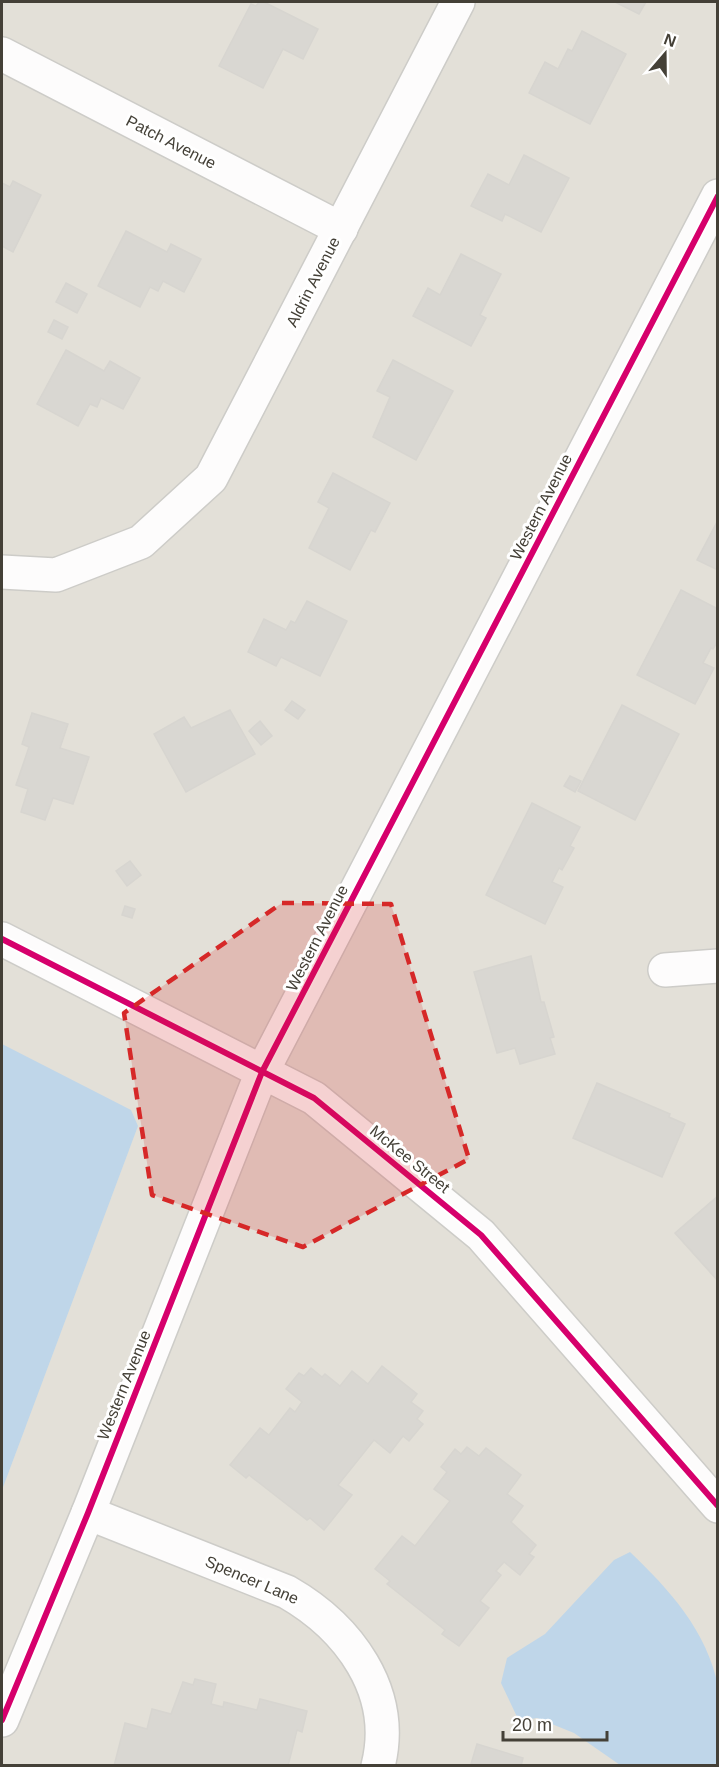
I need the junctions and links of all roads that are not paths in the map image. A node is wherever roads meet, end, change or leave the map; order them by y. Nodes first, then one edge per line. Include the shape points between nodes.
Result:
1 (458, 2) edge
2 (2, 54) edge
3 (717, 196) edge
4 (340, 229) junction
5 (2, 572) edge
6 (2, 939) edge
7 (717, 966) edge
8 (665, 970) dead end
9 (262, 1072) junction
10 (717, 1506) edge
11 (88, 1513) junction
12 (2, 1720) edge
13 (378, 1766) edge

1 - 4 street, Aldrin Avenue
2 - 4 street, Patch Avenue
3 - 9 street, Western Avenue
4 - 5 street, Aldrin Avenue via 211,478 141,542 56,575
6 - 9 street, McKee Street
7 - 8 street
9 - 10 street, McKee Street via 314,1098 481,1234
9 - 11 street, Western Avenue
11 - 12 street, Western Avenue
11 - 13 street, Spencer Lane via 287,1592 312,1606 357,1652 372,1684 382,1718

